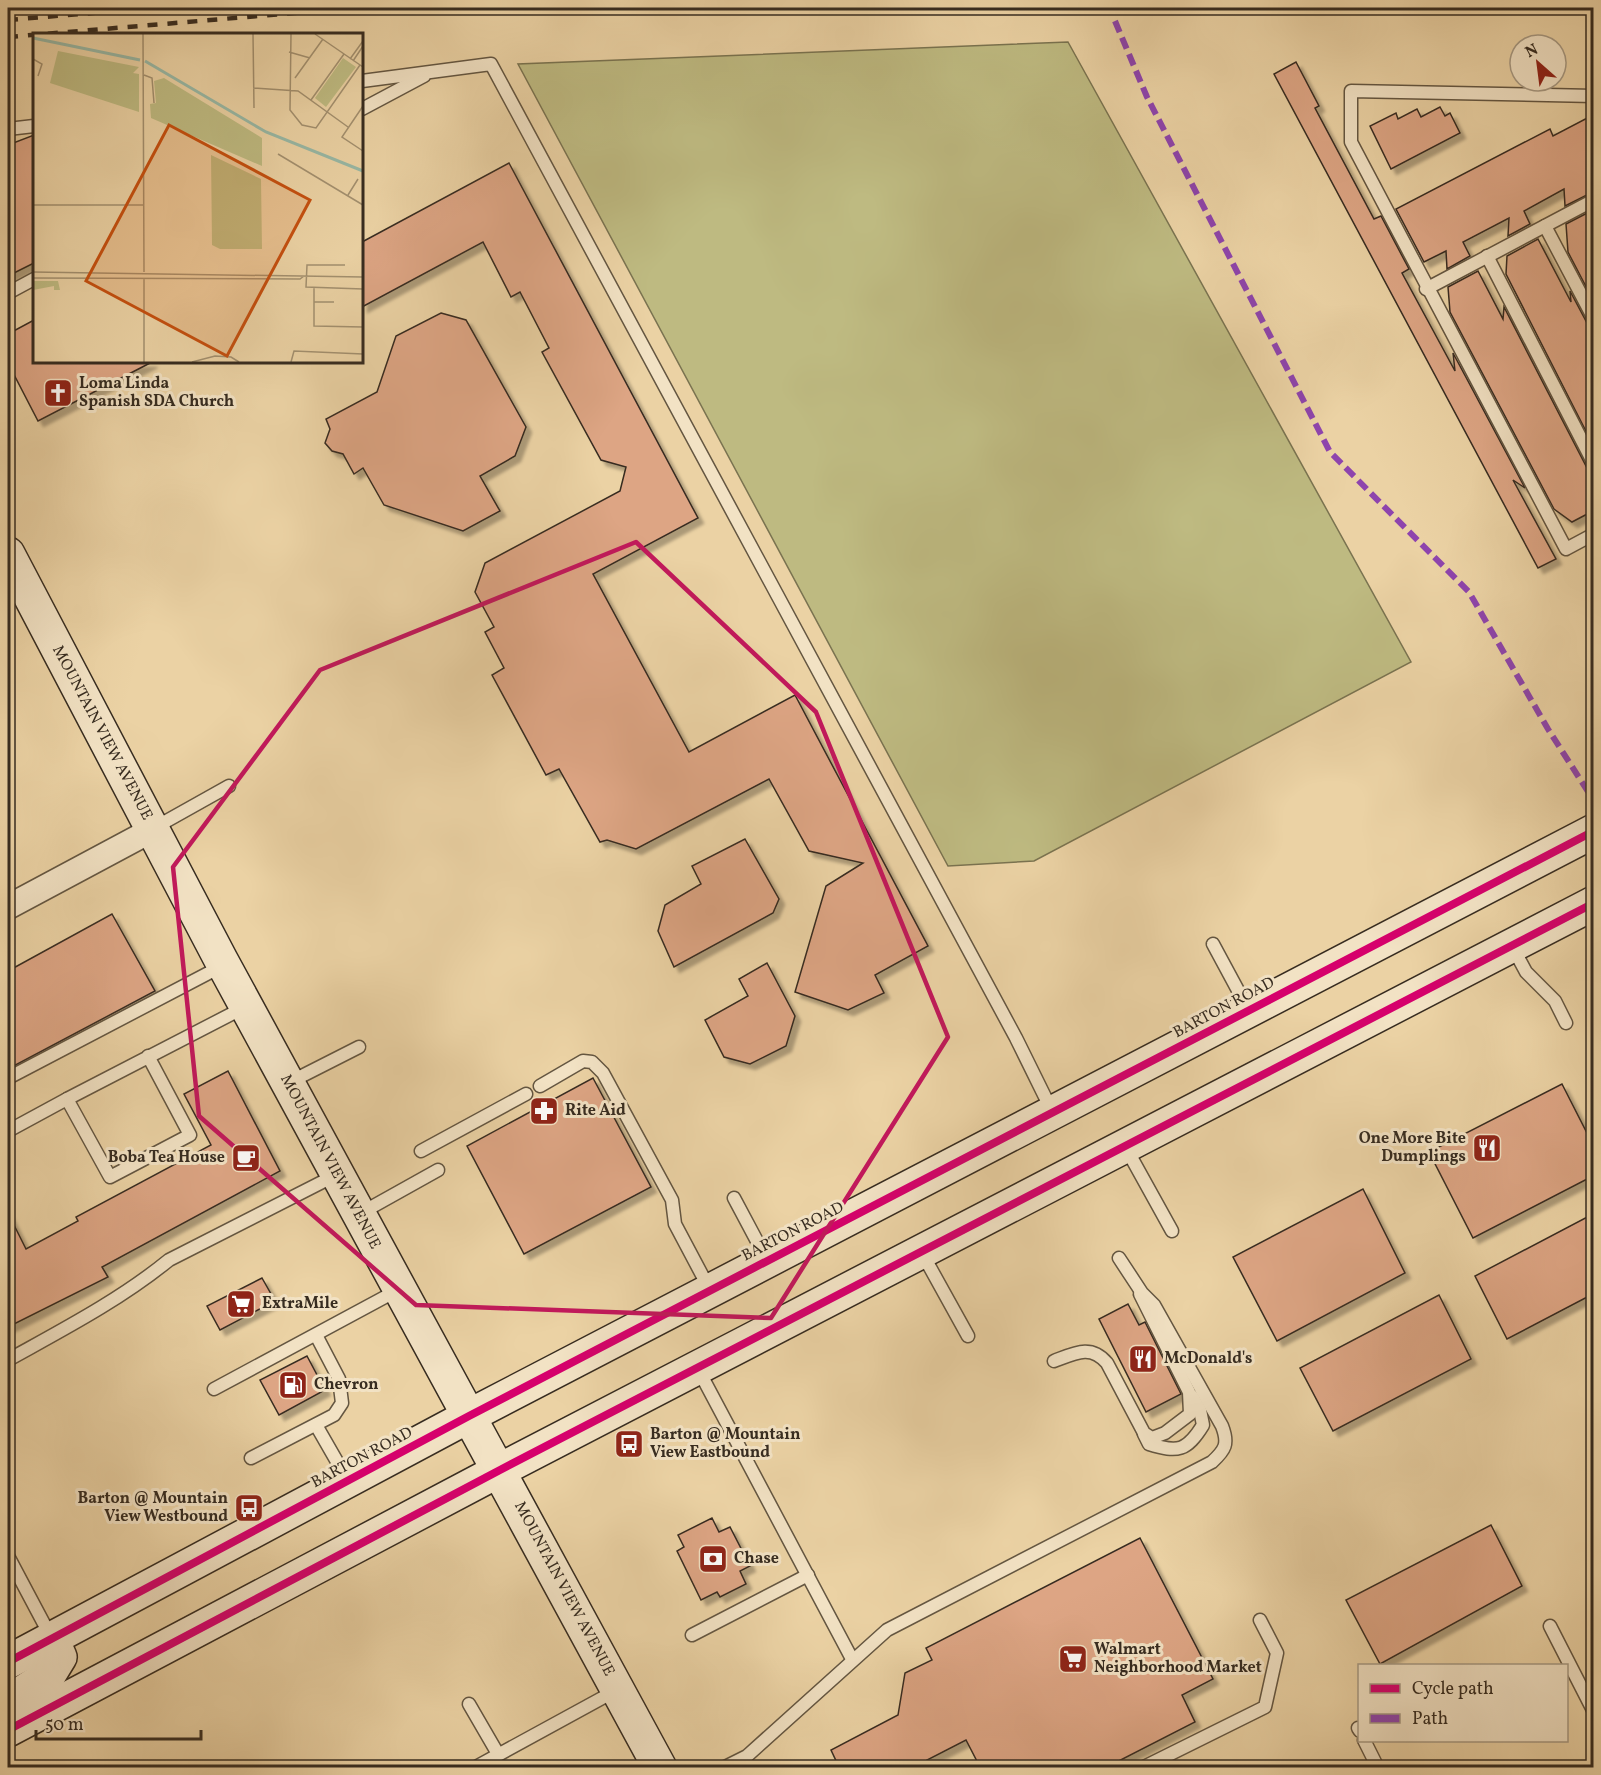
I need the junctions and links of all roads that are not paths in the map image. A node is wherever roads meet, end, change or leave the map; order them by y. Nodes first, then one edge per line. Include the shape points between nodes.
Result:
1 (434, 72) junction
2 (363, 81) edge
3 (1593, 96) edge
4 (363, 108) edge
5 (33, 126) edge
6 (8, 129) edge
7 (1593, 200) edge
8 (1545, 226) junction
9 (1488, 256) junction
10 (33, 280) edge
11 (1426, 289) junction
12 (8, 293) edge
13 (1593, 319) edge
14 (1593, 464) edge
15 (1593, 534) edge
16 (8, 554) edge
17 (229, 786) dead end
18 (152, 830) junction
19 (1593, 831) edge
20 (1593, 903) edge
21 (8, 907) edge
22 (1213, 944) dead end
23 (1512, 946) junction
24 (224, 964) junction
25 (246, 1006) junction
26 (1248, 1010) junction
27 (1566, 1023) dead end
28 (359, 1047) dead end
29 (148, 1056) junction
30 (8, 1078) edge
31 (288, 1083) junction
32 (540, 1086) dead end
33 (526, 1094) dead end
34 (67, 1099) junction
35 (1053, 1112) junction
36 (8, 1131) edge
37 (1125, 1146) junction
38 (421, 1151) dead end
39 (438, 1170) dead end
40 (337, 1175) junction
41 (734, 1198) dead end
42 (358, 1214) junction
43 (1172, 1231) dead end
44 (922, 1252) junction
45 (1119, 1258) dead end
46 (767, 1261) junction
47 (1139, 1288) junction
48 (399, 1289) junction
49 (711, 1291) junction
50 (316, 1335) junction
51 (968, 1336) dead end
52 (8, 1360) edge
53 (1054, 1361) dead end
54 (698, 1368) junction
55 (214, 1389) dead end
56 (1190, 1392) junction
57 (469, 1416) junction
58 (316, 1425) junction
59 (1144, 1433) junction
60 (251, 1458) dead end
61 (500, 1470) junction
62 (348, 1481) junction
63 (8, 1556) edge
64 (808, 1575) junction
65 (1260, 1620) dead end
66 (1550, 1626) dead end
67 (692, 1635) dead end
68 (52, 1639) junction
69 (852, 1659) junction
70 (8, 1662) edge
71 (618, 1689) junction
72 (8, 1701) edge
73 (469, 1704) dead end
74 (1593, 1712) edge
75 (8, 1730) edge
76 (1365, 1742) edge
77 (498, 1754) junction
78 (474, 1767) edge
79 (660, 1767) edge
80 (723, 1767) edge
81 (1142, 1767) edge
82 (1378, 1767) edge

1 - 2 lane
1 - 4 lane
1 - 35 lane via 491,64 498,75
3 - 11 lane via 1351,91 1351,142
5 - 6 lane
7 - 8 lane
8 - 9 lane
8 - 13 lane
9 - 11 lane
9 - 14 lane
10 - 12 lane
11 - 15 lane via 1566,549
16 - 18 main road, MOUNTAIN VIEW AVENUE
17 - 18 lane
18 - 21 street
18 - 24 main road, MOUNTAIN VIEW AVENUE
19 - 26 main road, BARTON ROAD
20 - 23 main road
22 - 26 lane
23 - 27 lane via 1526,972 1555,1001
23 - 37 main road
24 - 25 main road, MOUNTAIN VIEW AVENUE
24 - 30 lane
25 - 29 lane
25 - 31 main road, MOUNTAIN VIEW AVENUE
26 - 35 main road, BARTON ROAD
28 - 31 lane
29 - 34 lane
29 - 34 lane via 190,1135 110,1177
31 - 40 main road, MOUNTAIN VIEW AVENUE
32 - 49 lane via 583,1061 592,1062 603,1073 672,1200 675,1224
33 - 38 lane
34 - 36 lane
35 - 46 main road, BARTON ROAD
37 - 43 lane
37 - 44 main road
39 - 42 lane
40 - 42 main road, MOUNTAIN VIEW AVENUE
40 - 52 lane via 168,1260 62,1330
41 - 46 lane
42 - 48 main road, MOUNTAIN VIEW AVENUE
44 - 51 lane
44 - 54 main road
45 - 47 lane
46 - 49 main road, BARTON ROAD
47 - 56 lane via 1140,1299
47 - 69 lane via 1154,1305 1222,1426 1225,1450 1212,1462 887,1630
48 - 50 lane
48 - 57 main road, MOUNTAIN VIEW AVENUE
49 - 57 main road, BARTON ROAD
50 - 55 lane
50 - 58 lane via 339,1379 342,1403 334,1415
53 - 59 lane via 1077,1352 1090,1350 1099,1354
54 - 61 main road
54 - 64 lane
56 - 59 lane via 1190,1414 1152,1438
56 - 59 lane via 1203,1425 1195,1438 1182,1449 1166,1450 1149,1444
57 - 61 main road, MOUNTAIN VIEW AVENUE
57 - 62 main road, BARTON ROAD
58 - 60 lane
58 - 62 lane
61 - 71 main road, MOUNTAIN VIEW AVENUE
61 - 75 main road
62 - 68 main road, BARTON ROAD
63 - 68 lane
64 - 67 lane
64 - 69 lane
65 - 81 lane via 1277,1653 1265,1707
66 - 74 lane
68 - 70 main road, BARTON ROAD
68 - 72 main road via 60,1658 49,1675
69 - 80 lane via 747,1756
71 - 77 lane
71 - 79 main road, MOUNTAIN VIEW AVENUE
73 - 77 lane
76 - 82 lane
77 - 78 lane

